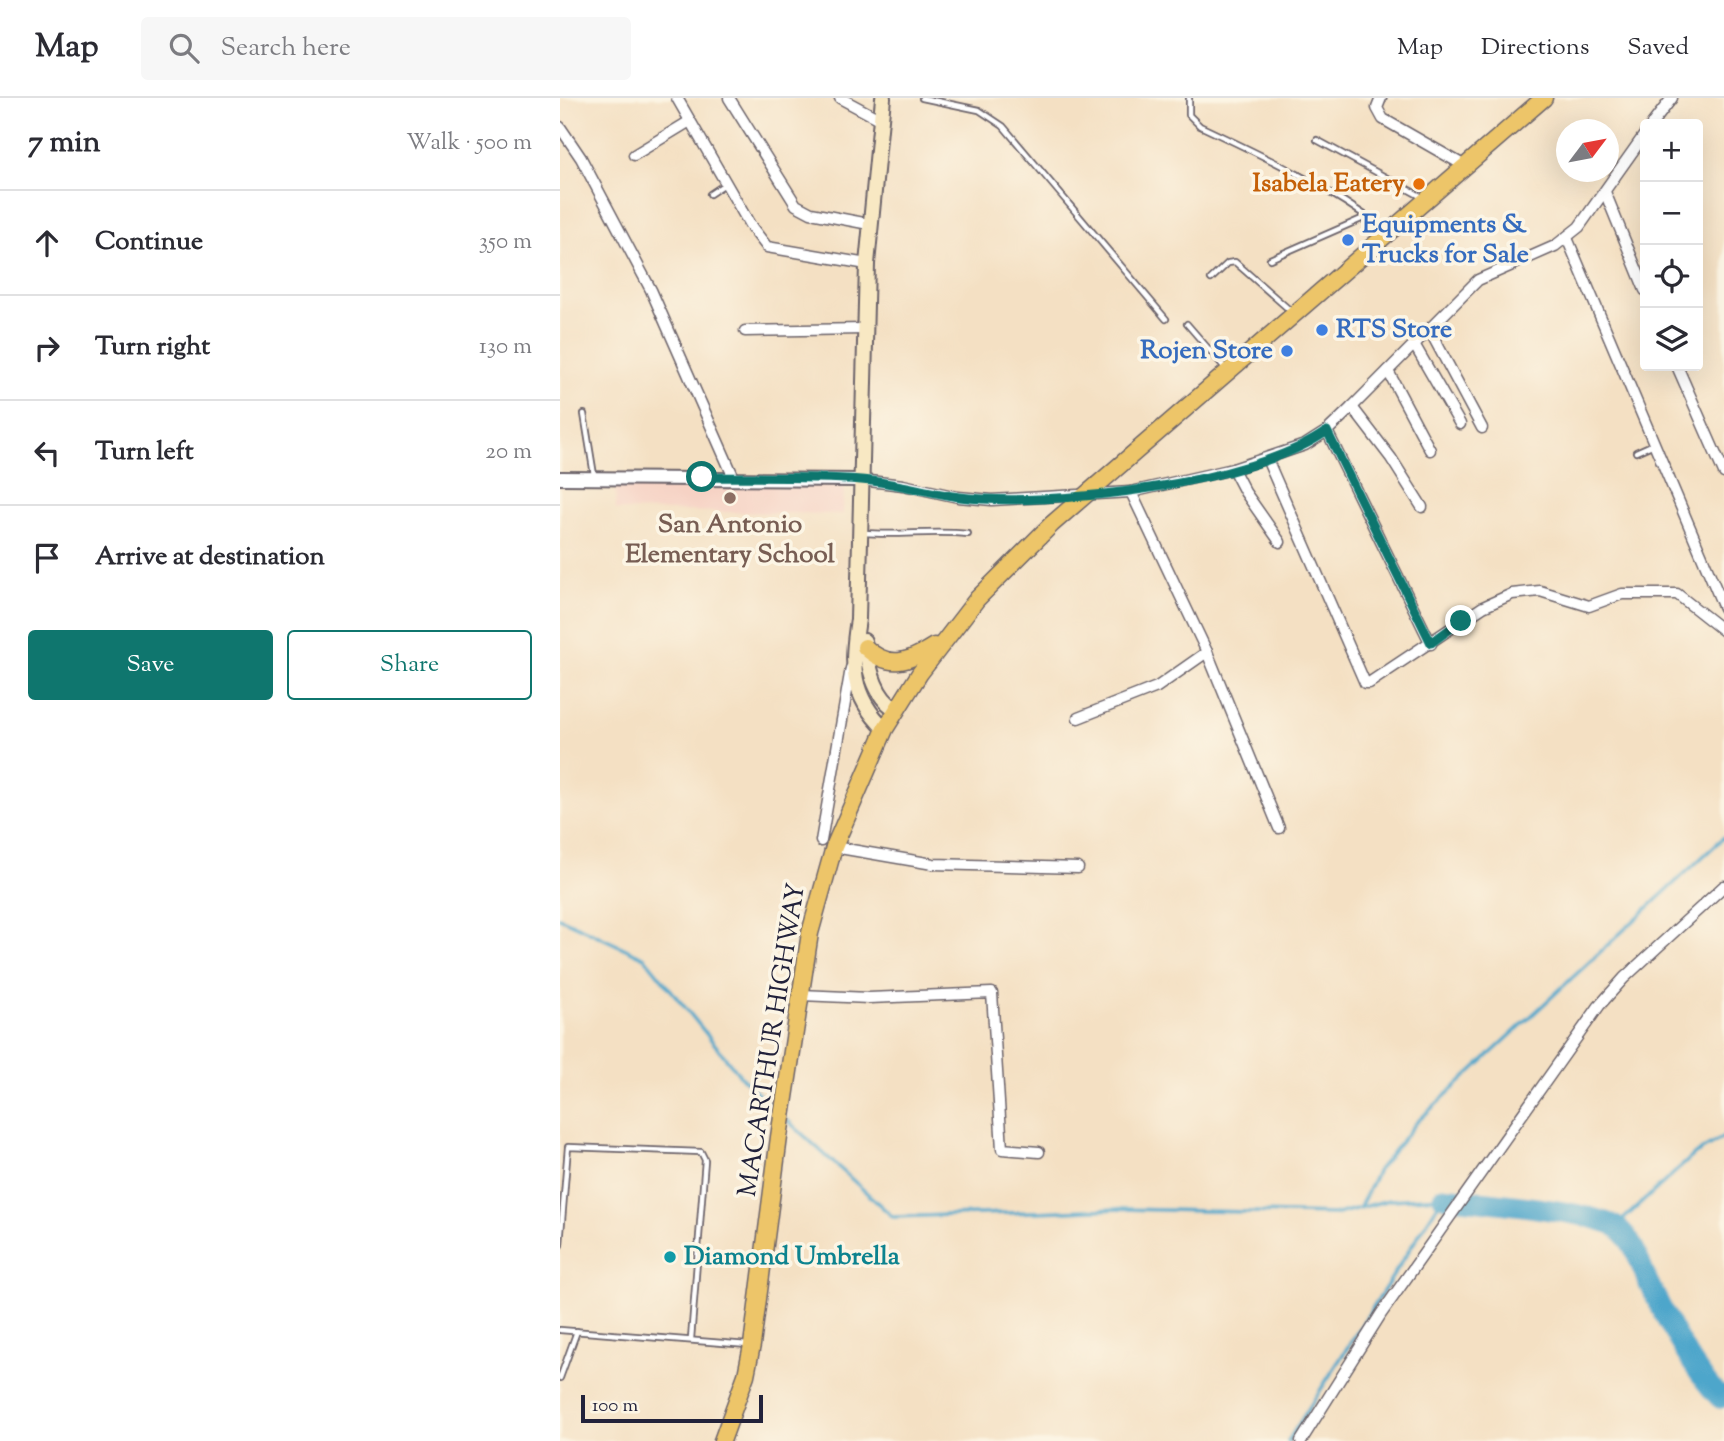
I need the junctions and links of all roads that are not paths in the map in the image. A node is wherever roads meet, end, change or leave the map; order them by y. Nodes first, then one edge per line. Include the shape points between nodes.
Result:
1 (677, 98) edge
2 (729, 98) edge
3 (840, 98) edge
4 (883, 98) edge
5 (922, 98) edge
6 (1189, 98) edge
7 (1381, 98) edge
8 (1544, 98) edge
9 (1672, 98) edge
10 (1656, 119) edge
11 (881, 120) junction
12 (690, 121) junction
13 (560, 127) edge
14 (1317, 140) dead end
15 (1640, 141) edge
16 (634, 155) dead end
17 (1465, 166) junction
18 (726, 183) junction
19 (1605, 192) junction
20 (710, 194) dead end
21 (1425, 199) junction
22 (1367, 216) junction
23 (869, 224) junction
24 (1387, 232) junction
25 (1567, 238) junction
26 (1270, 259) dead end
27 (867, 264) junction
28 (1640, 278) edge
29 (1212, 279) dead end
30 (1293, 313) junction
31 (1166, 319) dead end
32 (1187, 324) dead end
33 (864, 329) junction
34 (1429, 329) junction
35 (745, 331) dead end
36 (1414, 344) junction
37 (1227, 371) junction
38 (1388, 371) junction
39 (1679, 371) edge
40 (1352, 407) junction
41 (584, 414) dead end
42 (1460, 424) dead end
43 (1482, 428) dead end
44 (1327, 431) junction
45 (1654, 444) junction
46 (1430, 450) dead end
47 (1636, 452) dead end
48 (1267, 459) junction
49 (1233, 469) junction
50 (1724, 474) edge
51 (595, 477) junction
52 (560, 478) edge
53 (734, 478) junction
54 (861, 480) junction
55 (1131, 492) junction
56 (1090, 494) junction
57 (1422, 507) dead end
58 (860, 533) junction
59 (968, 534) dead end
60 (1280, 542) dead end
61 (1724, 608) edge
62 (858, 620) junction
63 (1724, 631) edge
64 (942, 642) junction
65 (1431, 643) junction
66 (865, 647) junction
67 (1207, 652) junction
68 (852, 664) junction
69 (896, 709) junction
70 (1078, 718) dead end
71 (885, 729) junction
72 (1279, 828) dead end
73 (827, 844) junction
74 (1078, 869) dead end
75 (1724, 886) edge
76 (801, 995) junction
77 (1039, 1152) dead end
78 (560, 1245) edge
79 (560, 1329) edge
80 (577, 1331) junction
81 (691, 1339) junction
82 (752, 1345) junction
83 (560, 1378) edge
84 (722, 1441) edge
85 (1300, 1441) edge

1 - 12 street
2 - 23 street via 796,205 811,213
3 - 11 street
4 - 11 main road
5 - 31 lane via 979,110 1003,126
6 - 22 lane via 1189,115 1200,126 1301,174
7 - 17 street via 1377,108 1383,119
8 - 17 highway, MACARTHUR HIGHWAY
9 - 10 street
11 - 23 main road
12 - 16 street
12 - 18 street
13 - 53 street via 620,229
14 - 21 lane
15 - 19 street
17 - 21 highway, MACARTHUR HIGHWAY
18 - 20 lane
18 - 27 street via 767,247
19 - 25 street
19 - 28 street
21 - 24 highway, MACARTHUR HIGHWAY
22 - 24 lane
22 - 26 lane
23 - 27 main road
24 - 30 highway, MACARTHUR HIGHWAY
25 - 34 street via 1478,280
25 - 45 street
27 - 33 main road
29 - 30 lane via 1235,262
30 - 37 highway, MACARTHUR HIGHWAY
32 - 37 lane
33 - 35 street
33 - 54 main road
34 - 36 street
34 - 43 street
36 - 38 street
36 - 42 street
37 - 56 highway, MACARTHUR HIGHWAY
38 - 40 street
38 - 46 street
39 - 50 street
40 - 44 street
40 - 57 street
41 - 51 lane
44 - 48 street
44 - 65 street
45 - 47 lane
45 - 61 street
48 - 49 street
48 - 65 street via 1365,683
49 - 55 street
49 - 60 street
51 - 52 street
51 - 53 street
53 - 54 street
54 - 56 street via 992,500
54 - 58 main road
55 - 56 street
55 - 67 street
56 - 64 highway, MACARTHUR HIGHWAY via 1013,562
58 - 59 lane via 896,536 936,530
58 - 62 main road
62 - 66 main road
62 - 68 main road
63 - 65 street via 1676,594 1622,594 1590,606 1556,594 1527,591 1493,601
64 - 66 highway via 900,663 885,661
64 - 69 highway, MACARTHUR HIGHWAY
66 - 69 main road via 874,681
67 - 70 street via 1157,687
67 - 72 street
68 - 71 main road via 864,702
68 - 73 street
69 - 71 highway, MACARTHUR HIGHWAY
71 - 73 highway, MACARTHUR HIGHWAY
73 - 74 street via 933,864
73 - 76 highway, MACARTHUR HIGHWAY
75 - 85 street via 1611,992 1381,1314
76 - 77 street via 869,998 992,993 1002,1149
76 - 82 highway, MACARTHUR HIGHWAY
78 - 81 lane via 568,1147 701,1152 705,1160
79 - 80 lane
80 - 81 lane
80 - 83 lane
81 - 82 lane
82 - 84 highway, MACARTHUR HIGHWAY

